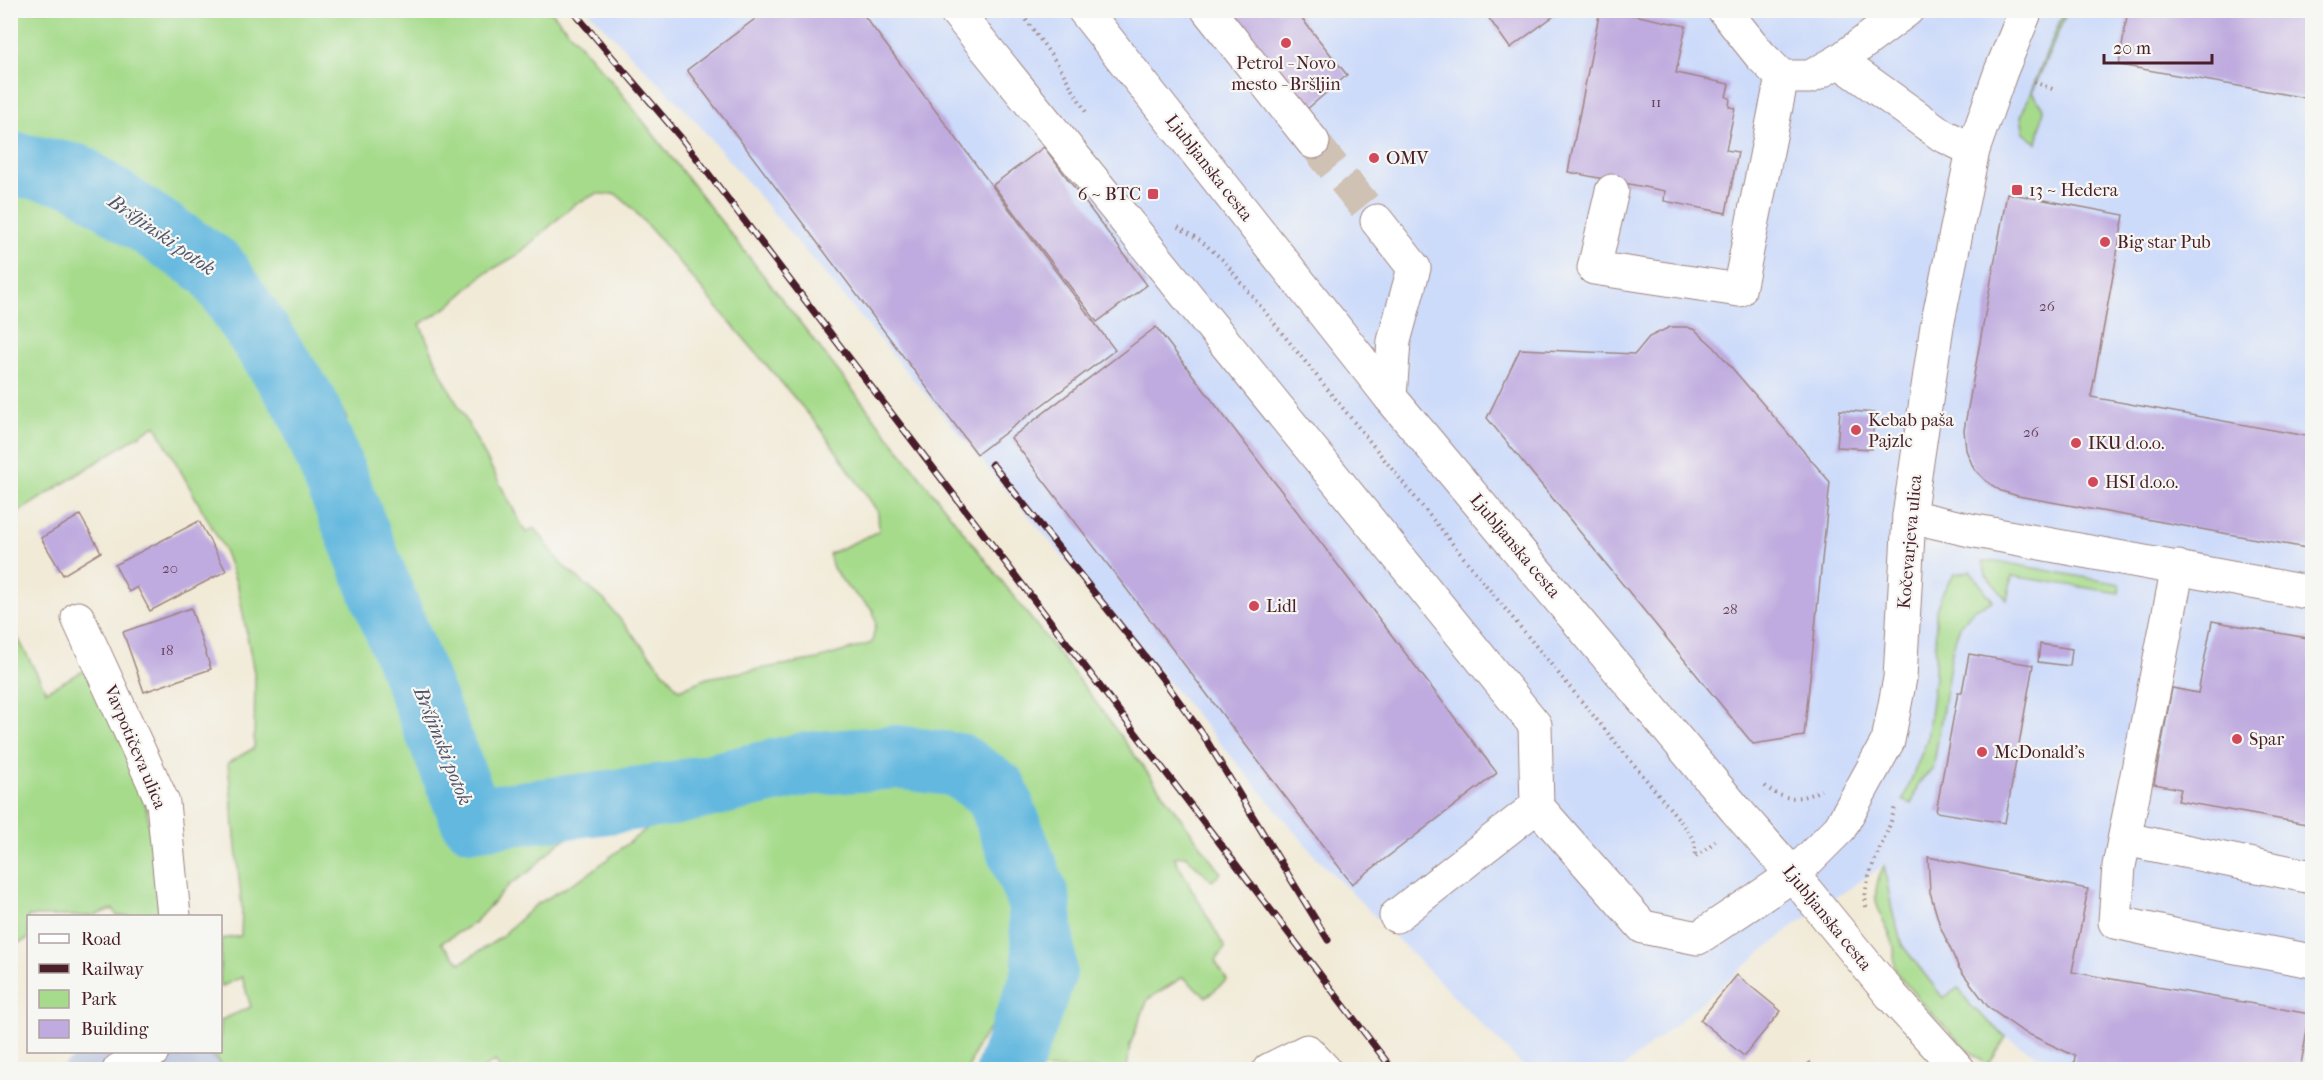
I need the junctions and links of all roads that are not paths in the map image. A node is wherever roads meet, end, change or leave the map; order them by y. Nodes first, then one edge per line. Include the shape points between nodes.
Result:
1 (955, 10) edge
2 (1084, 10) edge
3 (1208, 10) edge
4 (1724, 10) edge
5 (1907, 10) edge
6 (2026, 10) edge
7 (1839, 61) junction
8 (1782, 77) junction
9 (1313, 142) tunnel mouth
10 (1973, 150) junction
11 (1612, 191) dead end
12 (1377, 220) tunnel mouth
13 (1389, 397) junction
14 (1909, 516) junction
15 (2178, 567) junction
16 (2313, 593) edge
17 (78, 618) dead end
18 (1537, 806) junction
19 (2125, 839) junction
20 (1793, 875) junction
21 (2313, 877) edge
22 (174, 915) edge
23 (1396, 916) dead end
24 (2313, 961) edge
25 (151, 1053) edge
26 (119, 1070) edge
27 (1269, 1070) edge
28 (1326, 1070) edge
29 (1959, 1070) edge

1 - 18 main road via 1535,725
2 - 13 main road, Ljubljanska cesta
3 - 9 main road
4 - 8 main road
5 - 7 main road
6 - 10 main road, Kočevarjeva ulica
7 - 8 main road via 1810,76
7 - 10 main road via 1942,135
8 - 11 main road via 1739,290 1594,268
10 - 14 main road, Kočevarjeva ulica via 1937,326
12 - 13 main road via 1414,268 1394,341
13 - 20 main road, Ljubljanska cesta
14 - 15 main road
14 - 20 main road, Kočevarjeva ulica via 1900,678 1888,741 1840,828
15 - 16 main road
15 - 19 main road
17 - 22 main road, Vavpotičeva ulica via 163,803
18 - 20 main road, Kočevarjeva ulica via 1643,927 1698,938
18 - 23 main road
19 - 21 main road
19 - 24 main road via 2115,922
20 - 29 main road, Ljubljanska cesta via 1891,995
25 - 26 main road
27 - 28 main road via 1306,1051

